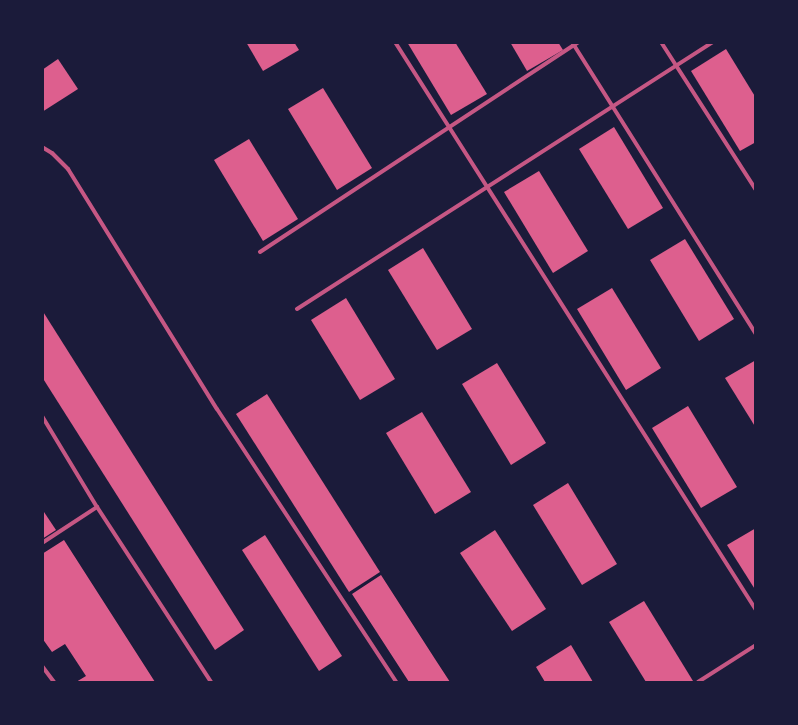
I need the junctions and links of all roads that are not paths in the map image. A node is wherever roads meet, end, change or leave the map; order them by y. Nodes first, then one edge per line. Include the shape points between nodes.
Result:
1 (395, 42) edge
2 (579, 42) edge
3 (661, 42) edge
4 (713, 42) edge
5 (573, 44) edge
6 (676, 67) junction
7 (612, 107) junction
8 (449, 128) junction
9 (42, 147) edge
10 (486, 188) junction
11 (756, 190) edge
12 (260, 252) dead end
13 (298, 309) dead end
14 (756, 334) edge
15 (42, 416) edge
16 (97, 507) junction
17 (42, 543) edge
18 (756, 610) edge
19 (756, 645) edge
20 (42, 666) edge
21 (54, 682) edge
22 (211, 682) edge
23 (396, 682) edge
24 (698, 682) edge

1 - 8 lane
2 - 5 lane
3 - 6 lane
4 - 6 lane
5 - 7 lane
5 - 8 lane
6 - 7 lane
6 - 11 lane
7 - 10 lane
7 - 14 lane
8 - 10 lane
8 - 12 lane
9 - 23 lane via 68,169 253,465
10 - 13 lane
10 - 18 lane
15 - 16 lane
16 - 17 lane
16 - 22 lane
19 - 24 lane
20 - 21 lane

